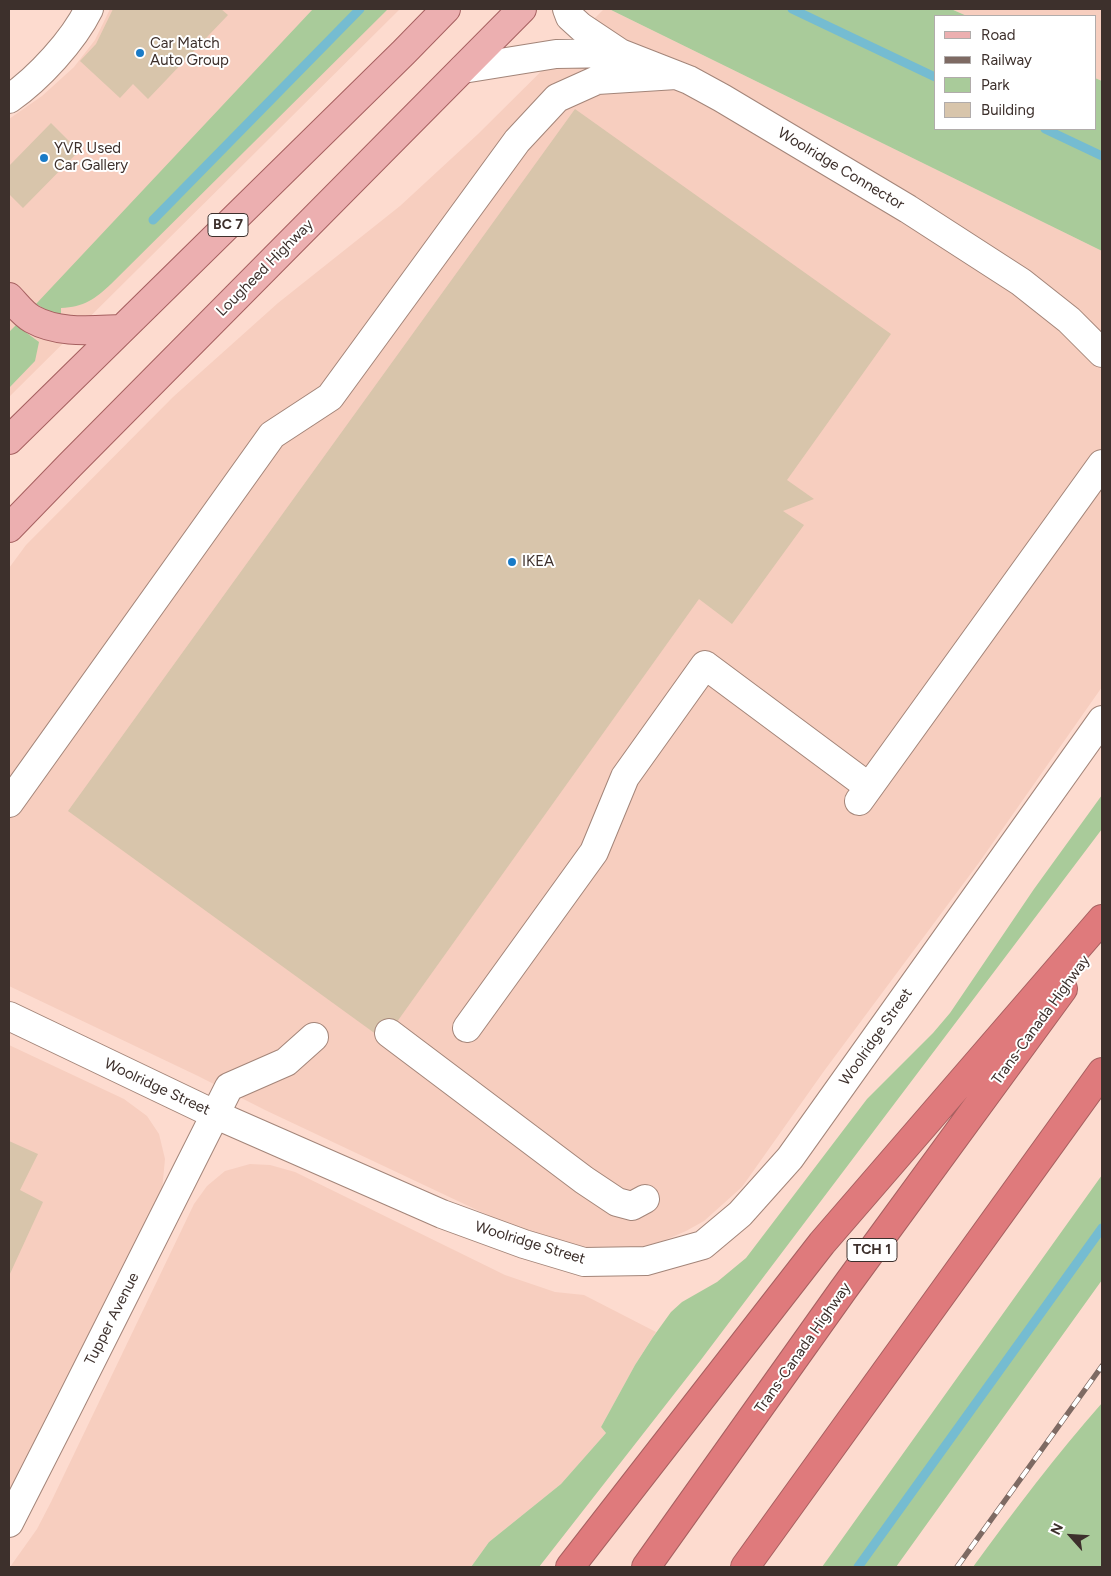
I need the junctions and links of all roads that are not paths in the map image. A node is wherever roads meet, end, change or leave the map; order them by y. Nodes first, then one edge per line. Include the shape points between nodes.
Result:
1 (89, 9) edge
2 (446, 9) edge
3 (522, 9) edge
4 (567, 9) edge
5 (620, 53) junction
6 (463, 69) junction
7 (676, 75) junction
8 (9, 99) edge
9 (9, 297) edge
10 (121, 329) junction
11 (1102, 353) edge
12 (9, 440) edge
13 (1102, 464) edge
14 (9, 528) edge
15 (1102, 720) edge
16 (9, 803) edge
17 (1102, 919) edge
18 (1102, 935) edge
19 (9, 1016) edge
20 (467, 1028) dead end
21 (389, 1033) dead end
22 (314, 1037) dead end
23 (1102, 1072) edge
24 (214, 1114) junction
25 (646, 1199) dead end
26 (9, 1523) edge
27 (570, 1567) edge
28 (646, 1567) edge
29 (745, 1567) edge

1 - 8 street via 62,49
2 - 10 main road, BC 7
3 - 6 main road, Lougheed Highway
4 - 5 street, Woolridge Connector via 570,17 581,27
5 - 6 street via 556,54
5 - 7 street, Woolridge Connector
6 - 14 main road, Lougheed Highway
7 - 11 street, Woolridge Connector via 722,98 908,209 1020,282 1069,320
7 - 16 street via 596,80 557,98 517,141 330,397 272,435
9 - 10 main road via 31,318 57,329
10 - 12 main road, BC 7
13 - 20 street via 864,795 705,665 625,777 594,852
15 - 24 street, Woolridge Street via 790,1158 740,1214 703,1245 646,1261 584,1262 442,1214
17 - 27 highway via 822,1243
18 - 28 highway, Trans-Canada Highway / TCH 1
19 - 24 street, Woolridge Street
21 - 25 street via 617,1202 632,1206
22 - 24 street, Tupper Avenue via 286,1062 229,1086
23 - 29 highway
24 - 26 street, Tupper Avenue

